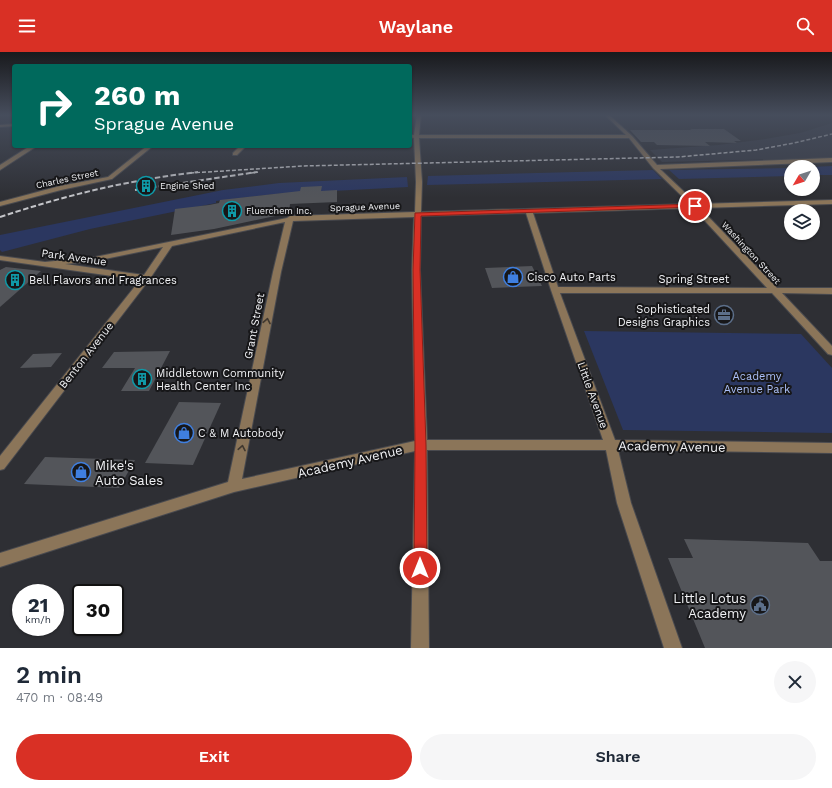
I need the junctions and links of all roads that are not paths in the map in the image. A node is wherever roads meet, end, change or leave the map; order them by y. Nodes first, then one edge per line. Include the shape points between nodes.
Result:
1 (414, 143) edge
2 (635, 143) edge
3 (31, 148) edge
4 (148, 148) edge
5 (241, 148) edge
6 (235, 154) dead end
7 (832, 160) edge
8 (656, 167) junction
9 (0, 168) edge
10 (832, 202) edge
11 (0, 204) edge
12 (695, 206) junction
13 (529, 211) junction
14 (418, 214) junction
15 (290, 218) junction
16 (170, 243) junction
17 (0, 258) edge
18 (46, 264) junction
19 (146, 278) junction
20 (555, 290) junction
21 (774, 290) junction
22 (832, 291) edge
23 (832, 352) edge
24 (421, 445) junction
25 (611, 445) junction
26 (832, 448) edge
27 (0, 465) edge
28 (234, 486) junction
29 (0, 560) edge
30 (420, 648) edge
31 (674, 648) edge

1 - 14 street via 419,182
2 - 8 street, Washington Street
3 - 9 street
4 - 11 street, Charles Street via 110,178
5 - 6 street
7 - 8 street
8 - 12 street, Washington Street
10 - 12 street, Sprague Avenue
12 - 13 street, Sprague Avenue
12 - 21 street, Washington Street
13 - 14 street, Sprague Avenue
13 - 20 street, Little Avenue
14 - 15 street, Sprague Avenue
14 - 24 street via 416,270
15 - 16 street, Sprague Avenue
28 -> 15 street, Grant Street
16 - 18 street, Sprague Avenue via 95,259
16 - 19 street, Benton Avenue
17 - 18 street, Park Avenue
18 - 19 street, Park Avenue
19 - 27 street, Benton Avenue
20 - 21 street, Spring Street
20 - 25 street, Little Avenue
21 - 22 street, Spring Street
21 - 23 street, Washington Street
24 - 25 street, Academy Avenue
24 - 28 street, Academy Avenue
24 - 30 street
25 - 26 street, Academy Avenue
25 - 31 street, Little Avenue via 624,503
28 - 29 street, Academy Avenue

